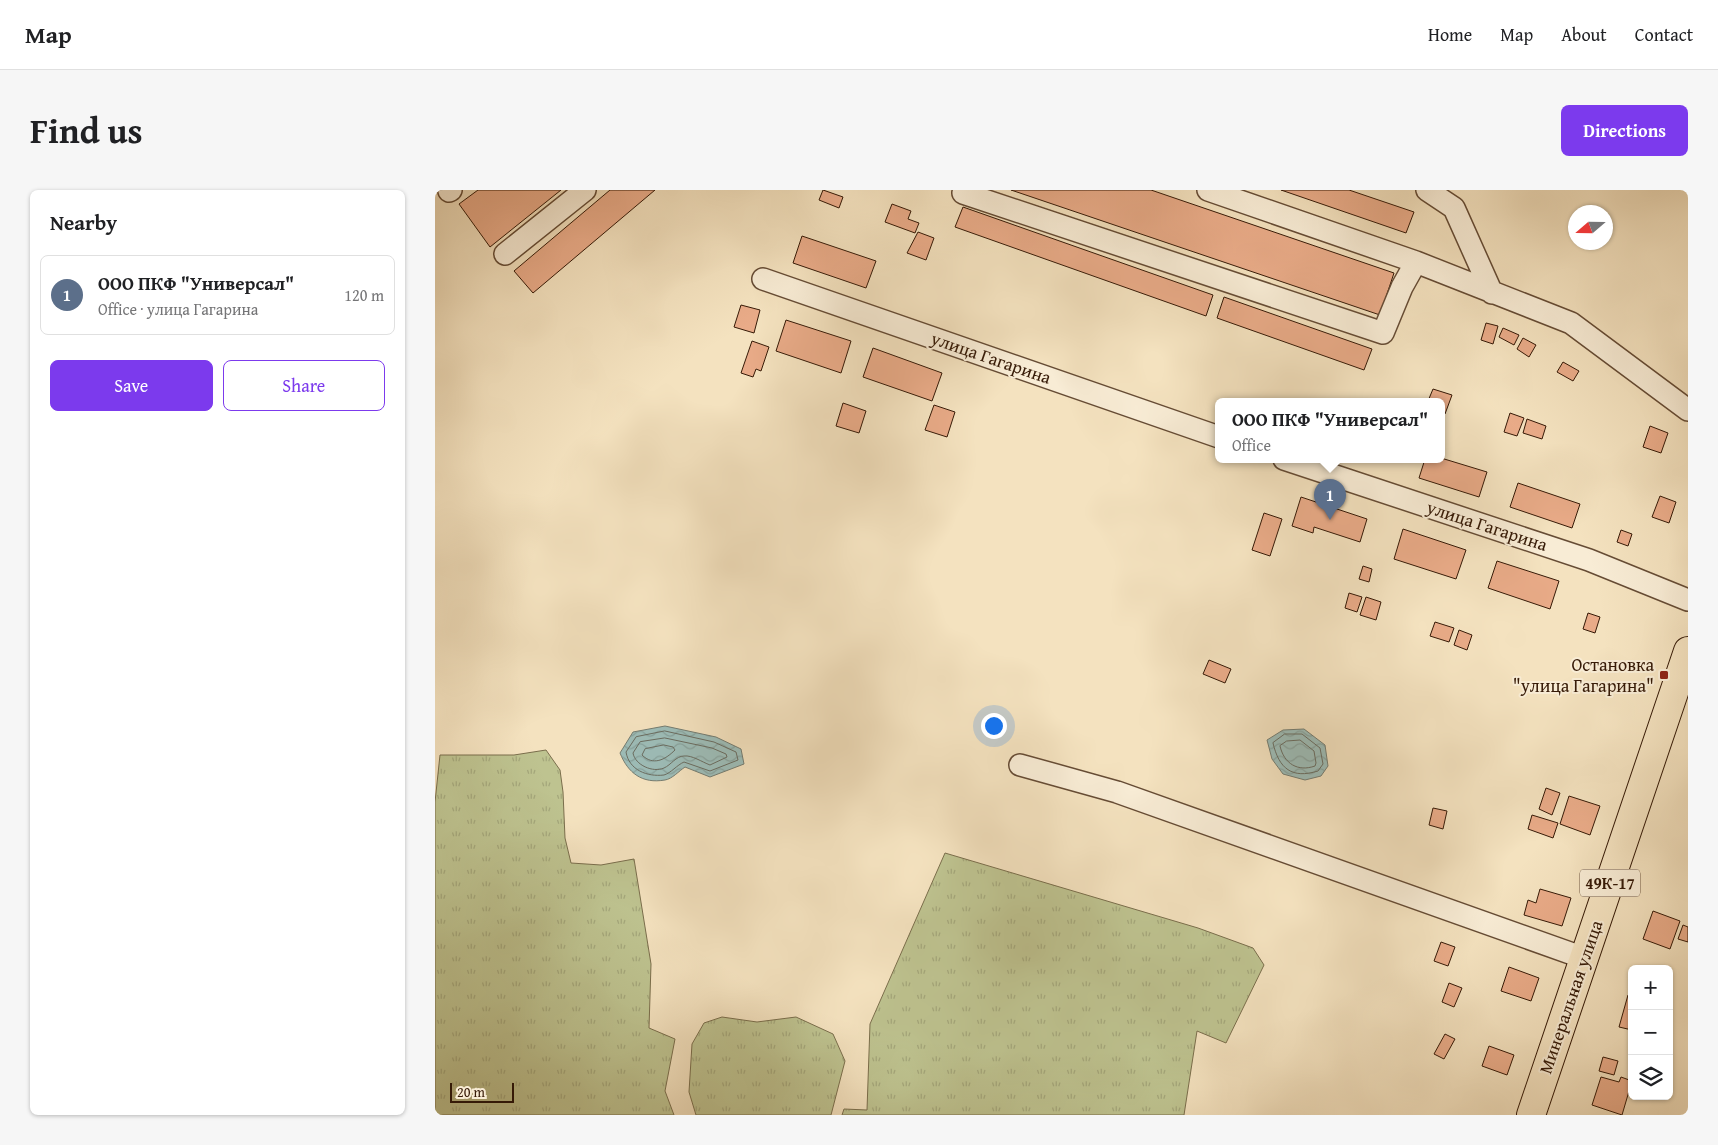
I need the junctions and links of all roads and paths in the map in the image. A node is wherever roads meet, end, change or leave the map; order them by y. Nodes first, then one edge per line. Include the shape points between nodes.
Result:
1 (585, 190) edge
2 (1208, 190) edge
3 (1427, 190) edge
4 (963, 193) dead end
5 (505, 254) dead end
6 (1416, 262) junction
7 (763, 280) dead end
8 (1492, 293) junction
9 (1688, 410) edge
10 (1215, 436) edge
11 (1296, 463) edge
12 (1688, 600) edge
13 (1688, 651) edge
14 (1020, 765) dead end
15 (1584, 958) junction
16 (1531, 1115) edge

1 - 5 street
2 - 6 street
3 - 8 street via 1454,208
4 - 6 street via 1383,333
6 - 8 street
7 - 10 street, улица Гагарина
8 - 9 street via 1571,323
11 - 12 street, улица Гагарина via 1589,560
13 - 15 main road, Минеральная улица / 49К-17
14 - 15 street via 1117,792
15 - 16 main road, Минеральная улица / 49К-17

